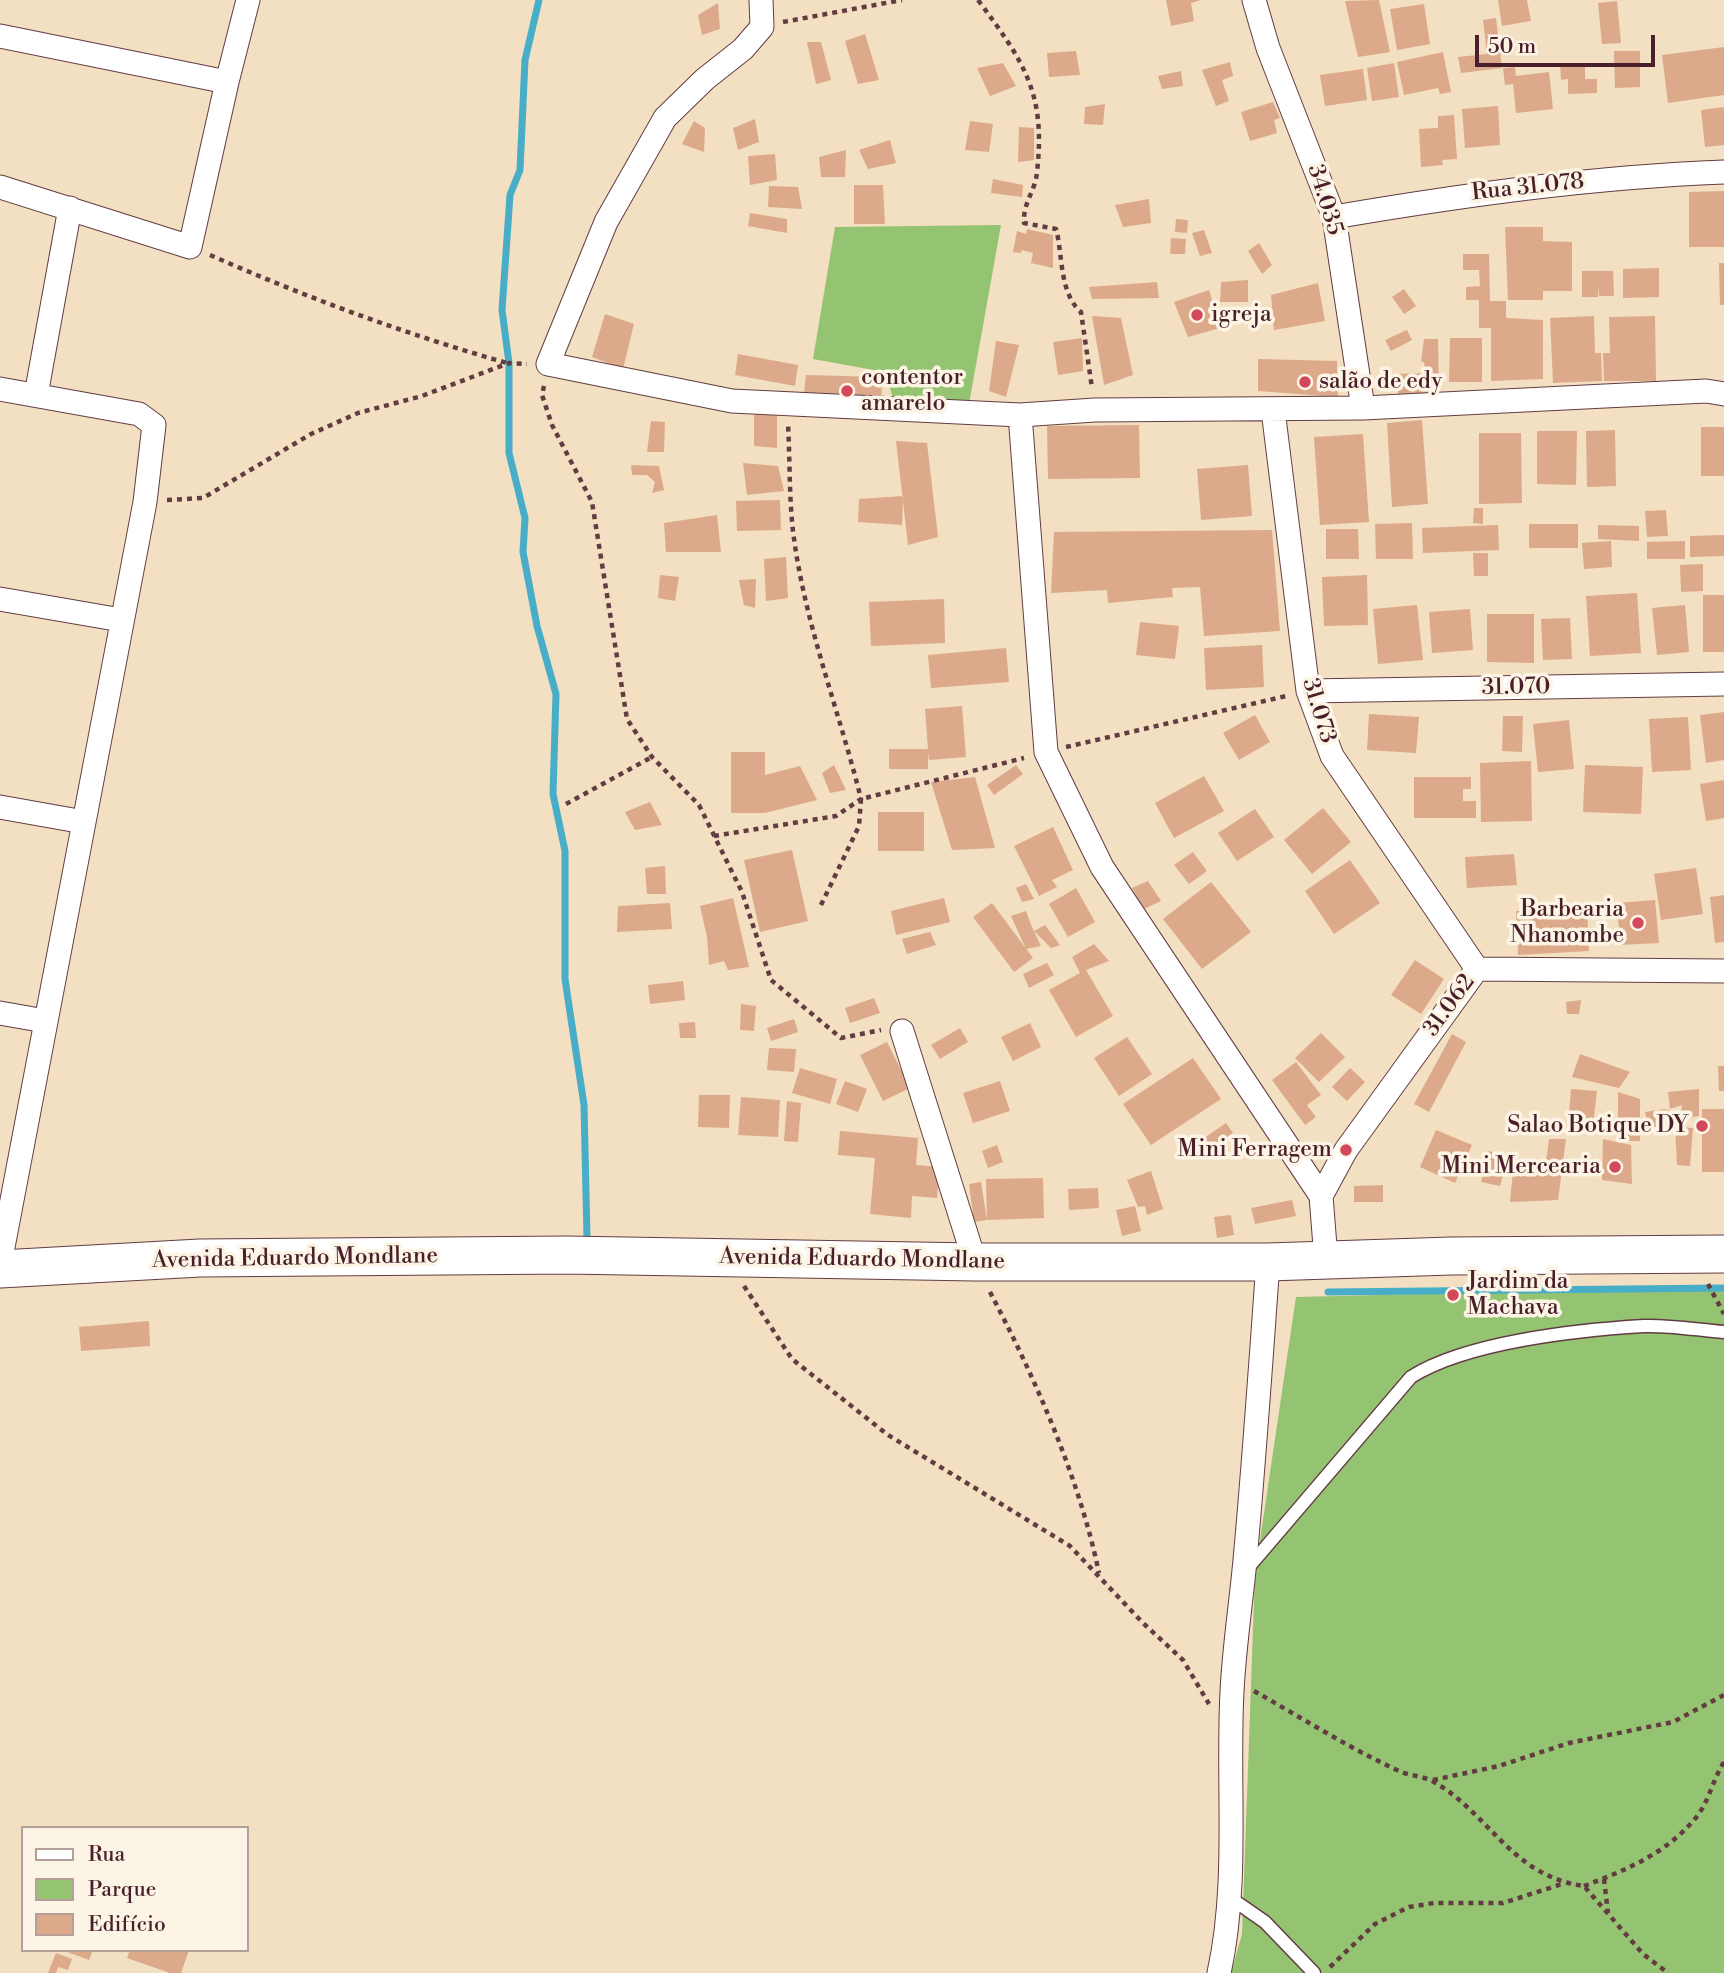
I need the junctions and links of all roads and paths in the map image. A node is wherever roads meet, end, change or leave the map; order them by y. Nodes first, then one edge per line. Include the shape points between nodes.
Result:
1 (248, 0) edge
2 (761, 0) edge
3 (902, 0) edge
4 (978, 0) edge
5 (1254, 0) edge
6 (762, 27) junction
7 (0, 36) edge
8 (226, 82) junction
9 (1724, 172) edge
10 (0, 187) edge
11 (69, 208) junction
12 (1334, 217) junction
13 (190, 247) junction
14 (509, 363) junction
15 (548, 364) junction
16 (1718, 388) edge
17 (0, 389) edge
18 (36, 395) junction
19 (787, 406) junction
20 (1363, 408) junction
21 (1095, 410) junction
22 (1273, 410) junction
23 (1020, 415) junction
24 (145, 502) junction
25 (0, 599) edge
26 (121, 620) junction
27 (1724, 684) edge
28 (1308, 691) junction
29 (652, 757) junction
30 (566, 804) dead end
31 (0, 807) edge
32 (84, 822) junction
33 (859, 826) dead end
34 (714, 836) junction
35 (821, 905) dead end
36 (1477, 969) junction
37 (1724, 971) edge
38 (0, 1013) edge
39 (45, 1021) junction
40 (902, 1031) joint
41 (1321, 1196) junction
42 (3, 1225) edge
43 (1724, 1254) edge
44 (726, 1259) junction
45 (1326, 1259) junction
46 (975, 1262) junction
47 (1268, 1262) junction
48 (0, 1263) edge
49 (0, 1269) edge
50 (1718, 1304) dead end
51 (1724, 1314) edge
52 (1724, 1332) edge
53 (1244, 1572) junction
54 (1100, 1574) junction
55 (1233, 1679) junction
56 (1724, 1695) edge
57 (1210, 1707) dead end
58 (1724, 1762) edge
59 (1432, 1780) junction
60 (1605, 1879) junction
61 (1563, 1884) junction
62 (1584, 1886) junction
63 (1229, 1898) junction
64 (1608, 1913) junction
65 (1219, 1973) edge
66 (1314, 1973) edge
67 (1325, 1973) edge
68 (1668, 1973) edge

1 - 8 street
2 - 6 street
3 - 6 path
4 - 21 path via 1029,74 1041,140 1036,183 1023,206 1024,223 1056,229 1064,259 1062,277 1072,304 1081,312
5 - 12 street, 34.035
6 - 15 street via 744,49 665,118 606,222
7 - 8 street
8 - 13 street
9 - 12 street, Rua 31.078 via 1480,192
10 - 11 street
11 - 13 street
11 - 18 street
12 - 20 street, 34.035
13 - 14 path via 341,310
14 - 15 path
14 - 24 path via 311,434 203,498
15 - 19 street via 732,401
15 - 29 path via 542,396 592,502 624,709
16 - 20 street
17 - 18 street
18 - 24 street via 139,414 154,425
19 - 23 street
19 - 34 path via 793,531 816,643 861,799 836,816
20 - 22 street
21 - 22 street
21 - 23 street
22 - 28 street, 31.073
23 - 41 street via 1046,752 1102,867
24 - 26 street
25 - 26 street
26 - 32 street
27 - 28 street, 31.070
28 - 36 street, 31.073 via 1332,756
29 - 30 path
29 - 34 path via 699,806
31 - 32 street
32 - 39 street
33 - 35 path
34 - 40 path via 742,892 776,987 841,1038 889,1028
36 - 37 street, 31.062
36 - 41 street, 31.062 via 1346,1150
38 - 39 street
39 - 42 street
40 - 46 street
41 - 45 street
42 - 48 street
43 - 45 main road, Avenida Eduardo Mondlane
44 - 46 main road, Avenida Eduardo Mondlane
44 - 49 main road, Avenida Eduardo Mondlane via 581,1255 200,1258
44 - 54 path via 792,1360 888,1435 1070,1546
45 - 47 main road, Avenida Eduardo Mondlane
46 - 47 main road, Avenida Eduardo Mondlane
46 - 54 path via 1033,1375 1091,1534
47 - 53 street
50 - 51 path
52 - 53 lane via 1646,1326 1514,1342 1436,1361 1410,1377
53 - 55 street
54 - 57 path via 1183,1660
55 - 59 path via 1353,1748 1402,1772
55 - 63 street via 1228,1757
56 - 59 path via 1673,1722 1569,1743 1499,1766
58 - 60 path via 1695,1820 1655,1855
59 - 61 path via 1516,1856
60 - 62 path
60 - 64 path
61 - 62 path
61 - 67 path via 1503,1903 1409,1907 1375,1923
62 - 64 path
63 - 65 street
63 - 66 lane via 1265,1922
64 - 68 path via 1643,1954

